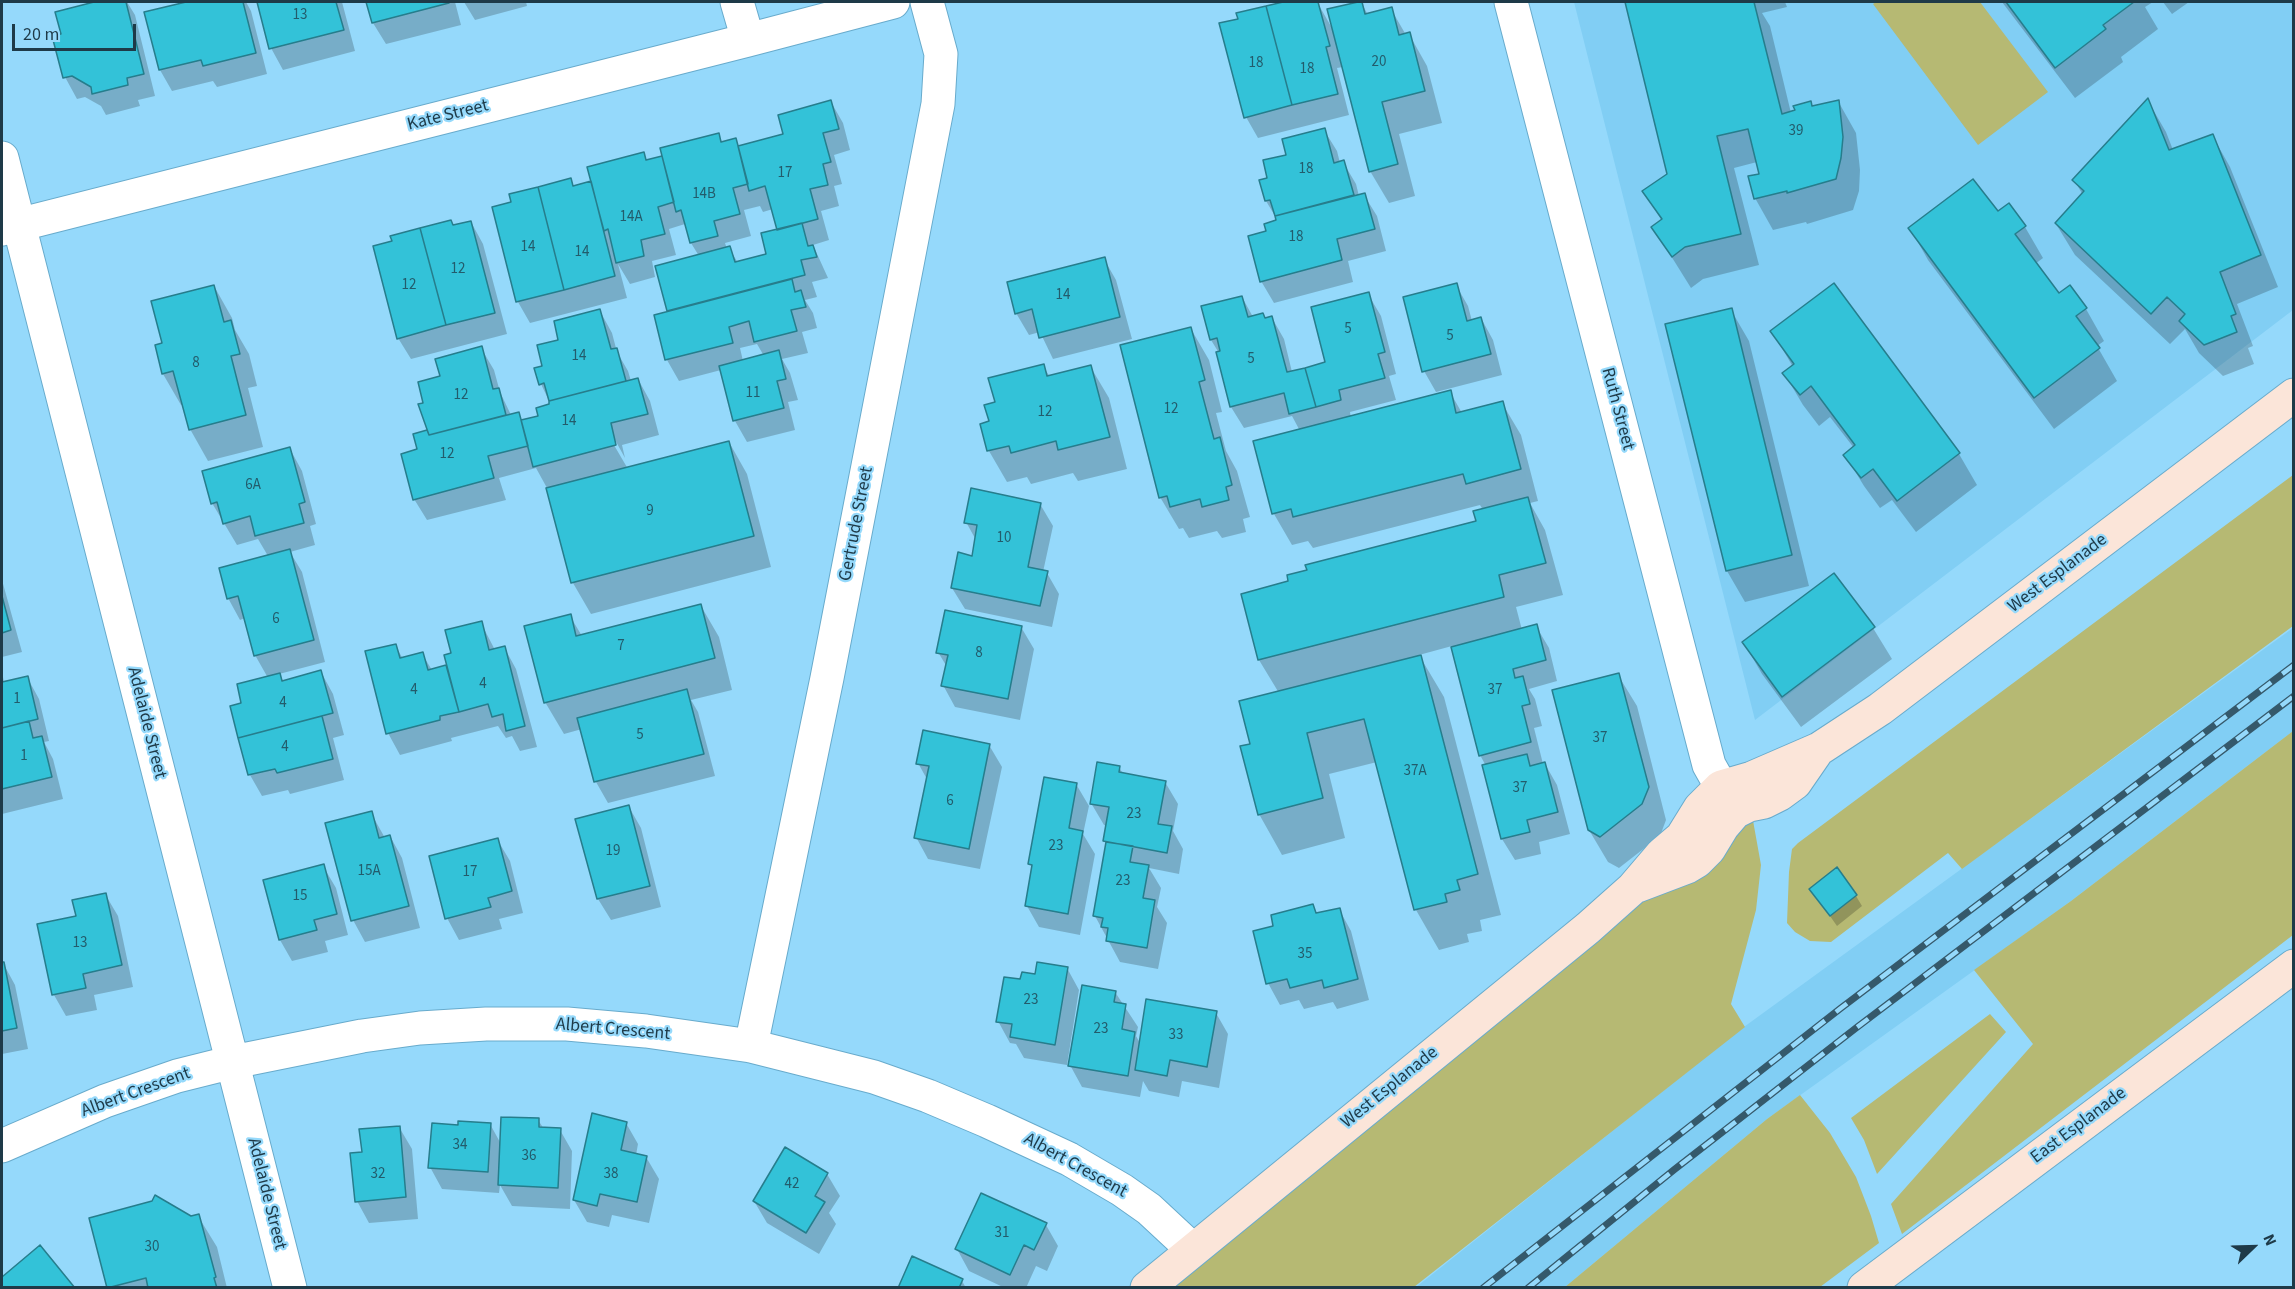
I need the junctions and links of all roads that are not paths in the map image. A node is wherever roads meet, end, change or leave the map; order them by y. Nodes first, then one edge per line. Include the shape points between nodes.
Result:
1 (737, 2) edge
2 (893, 2) edge
3 (927, 2) edge
4 (1512, 2) edge
5 (748, 40) junction
6 (2, 158) edge
7 (10, 227) edge
8 (2294, 395) edge
9 (1728, 799) junction
10 (2294, 966) edge
11 (751, 1046) junction
12 (233, 1062) junction
13 (2, 1146) edge
14 (1192, 1249) junction
15 (290, 1287) edge
16 (1147, 1287) edge
17 (1864, 1287) edge

1 - 5 street
2 - 5 street, Kate Street
3 - 11 street, Gertrude Street via 940,54 938,104 830,667
4 - 9 street, Ruth Street via 1709,765
5 - 7 street, Kate Street
6 - 7 street, Adelaide Street
7 - 12 street, Adelaide Street
8 - 9 street, West Esplanade via 1880,708 1819,749 1795,783 1780,794 1749,805
9 - 14 street, West Esplanade via 1723,826 1697,861 1633,888
10 - 17 street, East Esplanade
11 - 12 street, Albert Crescent via 567,1024 486,1024 362,1036
11 - 14 street, Albert Crescent via 874,1077 987,1121 1069,1159 1122,1190
12 - 13 street, Albert Crescent via 105,1101
12 - 15 street, Adelaide Street
14 - 16 street, West Esplanade

